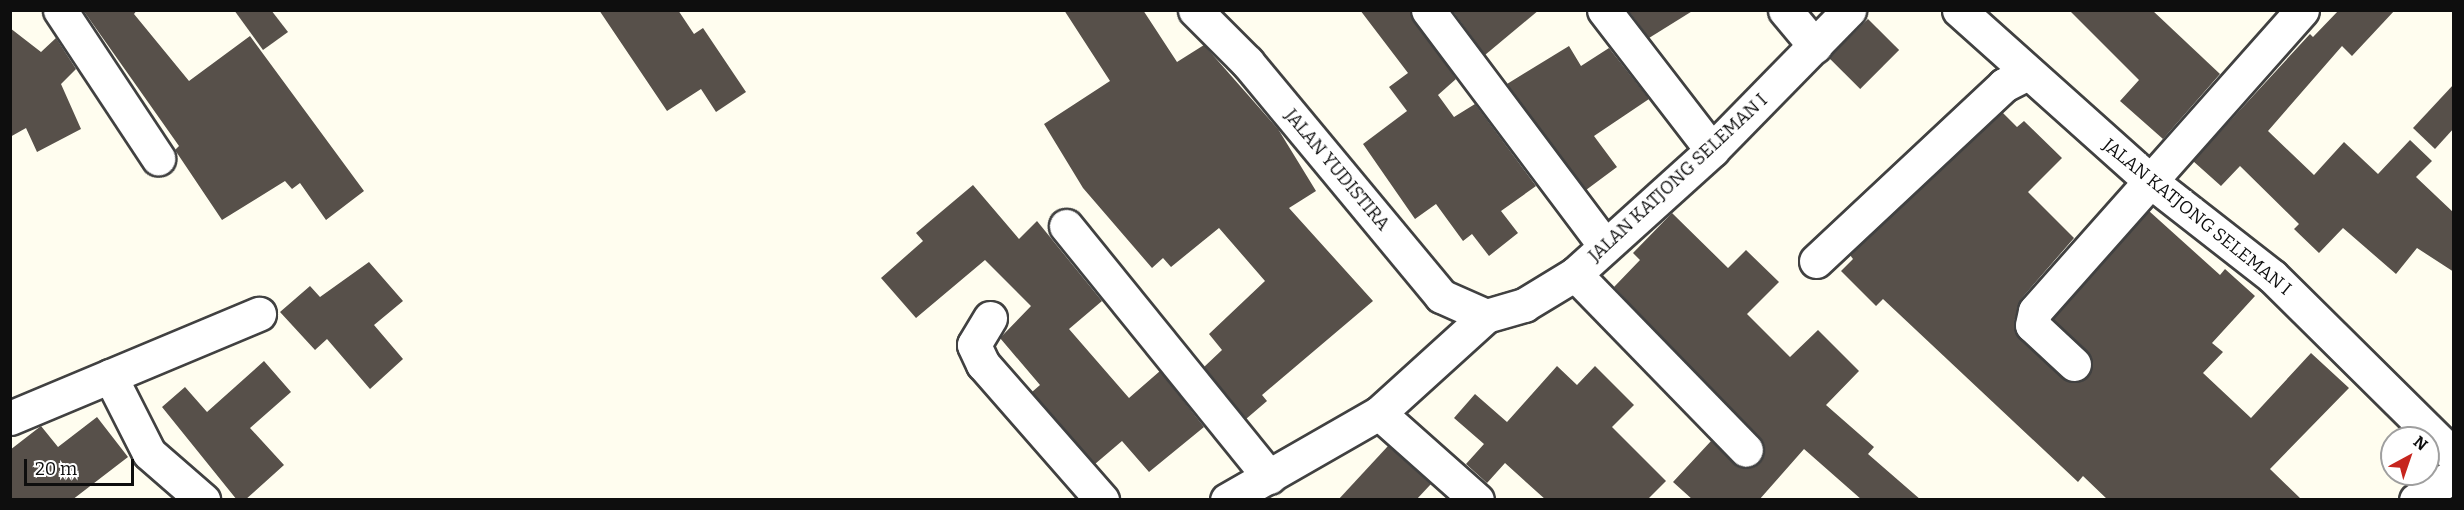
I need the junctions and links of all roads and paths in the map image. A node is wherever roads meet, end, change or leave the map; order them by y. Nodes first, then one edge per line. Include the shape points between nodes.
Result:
1 (60, 10) edge
2 (1195, 10) edge
3 (1428, 10) edge
4 (1604, 10) edge
5 (1785, 10) edge
6 (1849, 10) edge
7 (1959, 10) edge
8 (2302, 10) edge
9 (1815, 46) junction
10 (2028, 73) junction
11 (1712, 150) junction
12 (158, 158) dead end
13 (2149, 180) junction
14 (1066, 225) dead end
15 (1605, 246) junction
16 (1816, 261) dead end
17 (1575, 274) junction
18 (259, 314) dead end
19 (1486, 316) junction
20 (990, 318) dead end
21 (2073, 364) dead end
22 (110, 376) junction
23 (1379, 413) junction
24 (10, 418) edge
25 (1746, 450) dead end
26 (2454, 456) edge
27 (2454, 475) edge
28 (1269, 477) junction
29 (203, 500) edge
30 (1102, 500) edge
31 (1227, 500) edge
32 (1477, 500) edge
33 (2416, 500) edge

1 - 12 street
2 - 19 street, JALAN YUDISTIRA via 1247,62 1441,296
3 - 15 street
4 - 11 street
5 - 9 street
6 - 9 street, JALAN KATJONG SELEMAN I
7 - 10 street, JALAN KATJONG SELEMAN I
8 - 13 street
9 - 11 street, JALAN KATJONG SELEMAN I
10 - 13 street, JALAN KATJONG SELEMAN I
10 - 16 street via 2004,86
11 - 15 street, JALAN KATJONG SELEMAN I
13 - 21 street via 2035,311 2032,324
13 - 26 street, JALAN KATJONG SELEMAN I via 2272,276
14 - 28 street
15 - 17 street, JALAN KATJONG SELEMAN I
17 - 19 street, JALAN KATJONG SELEMAN I via 1524,305
17 - 25 street
18 - 22 street
19 - 23 street
20 - 30 street via 974,345 983,364
22 - 24 street
22 - 29 street via 149,453
23 - 28 street
23 - 32 street
27 - 33 street
28 - 31 street

